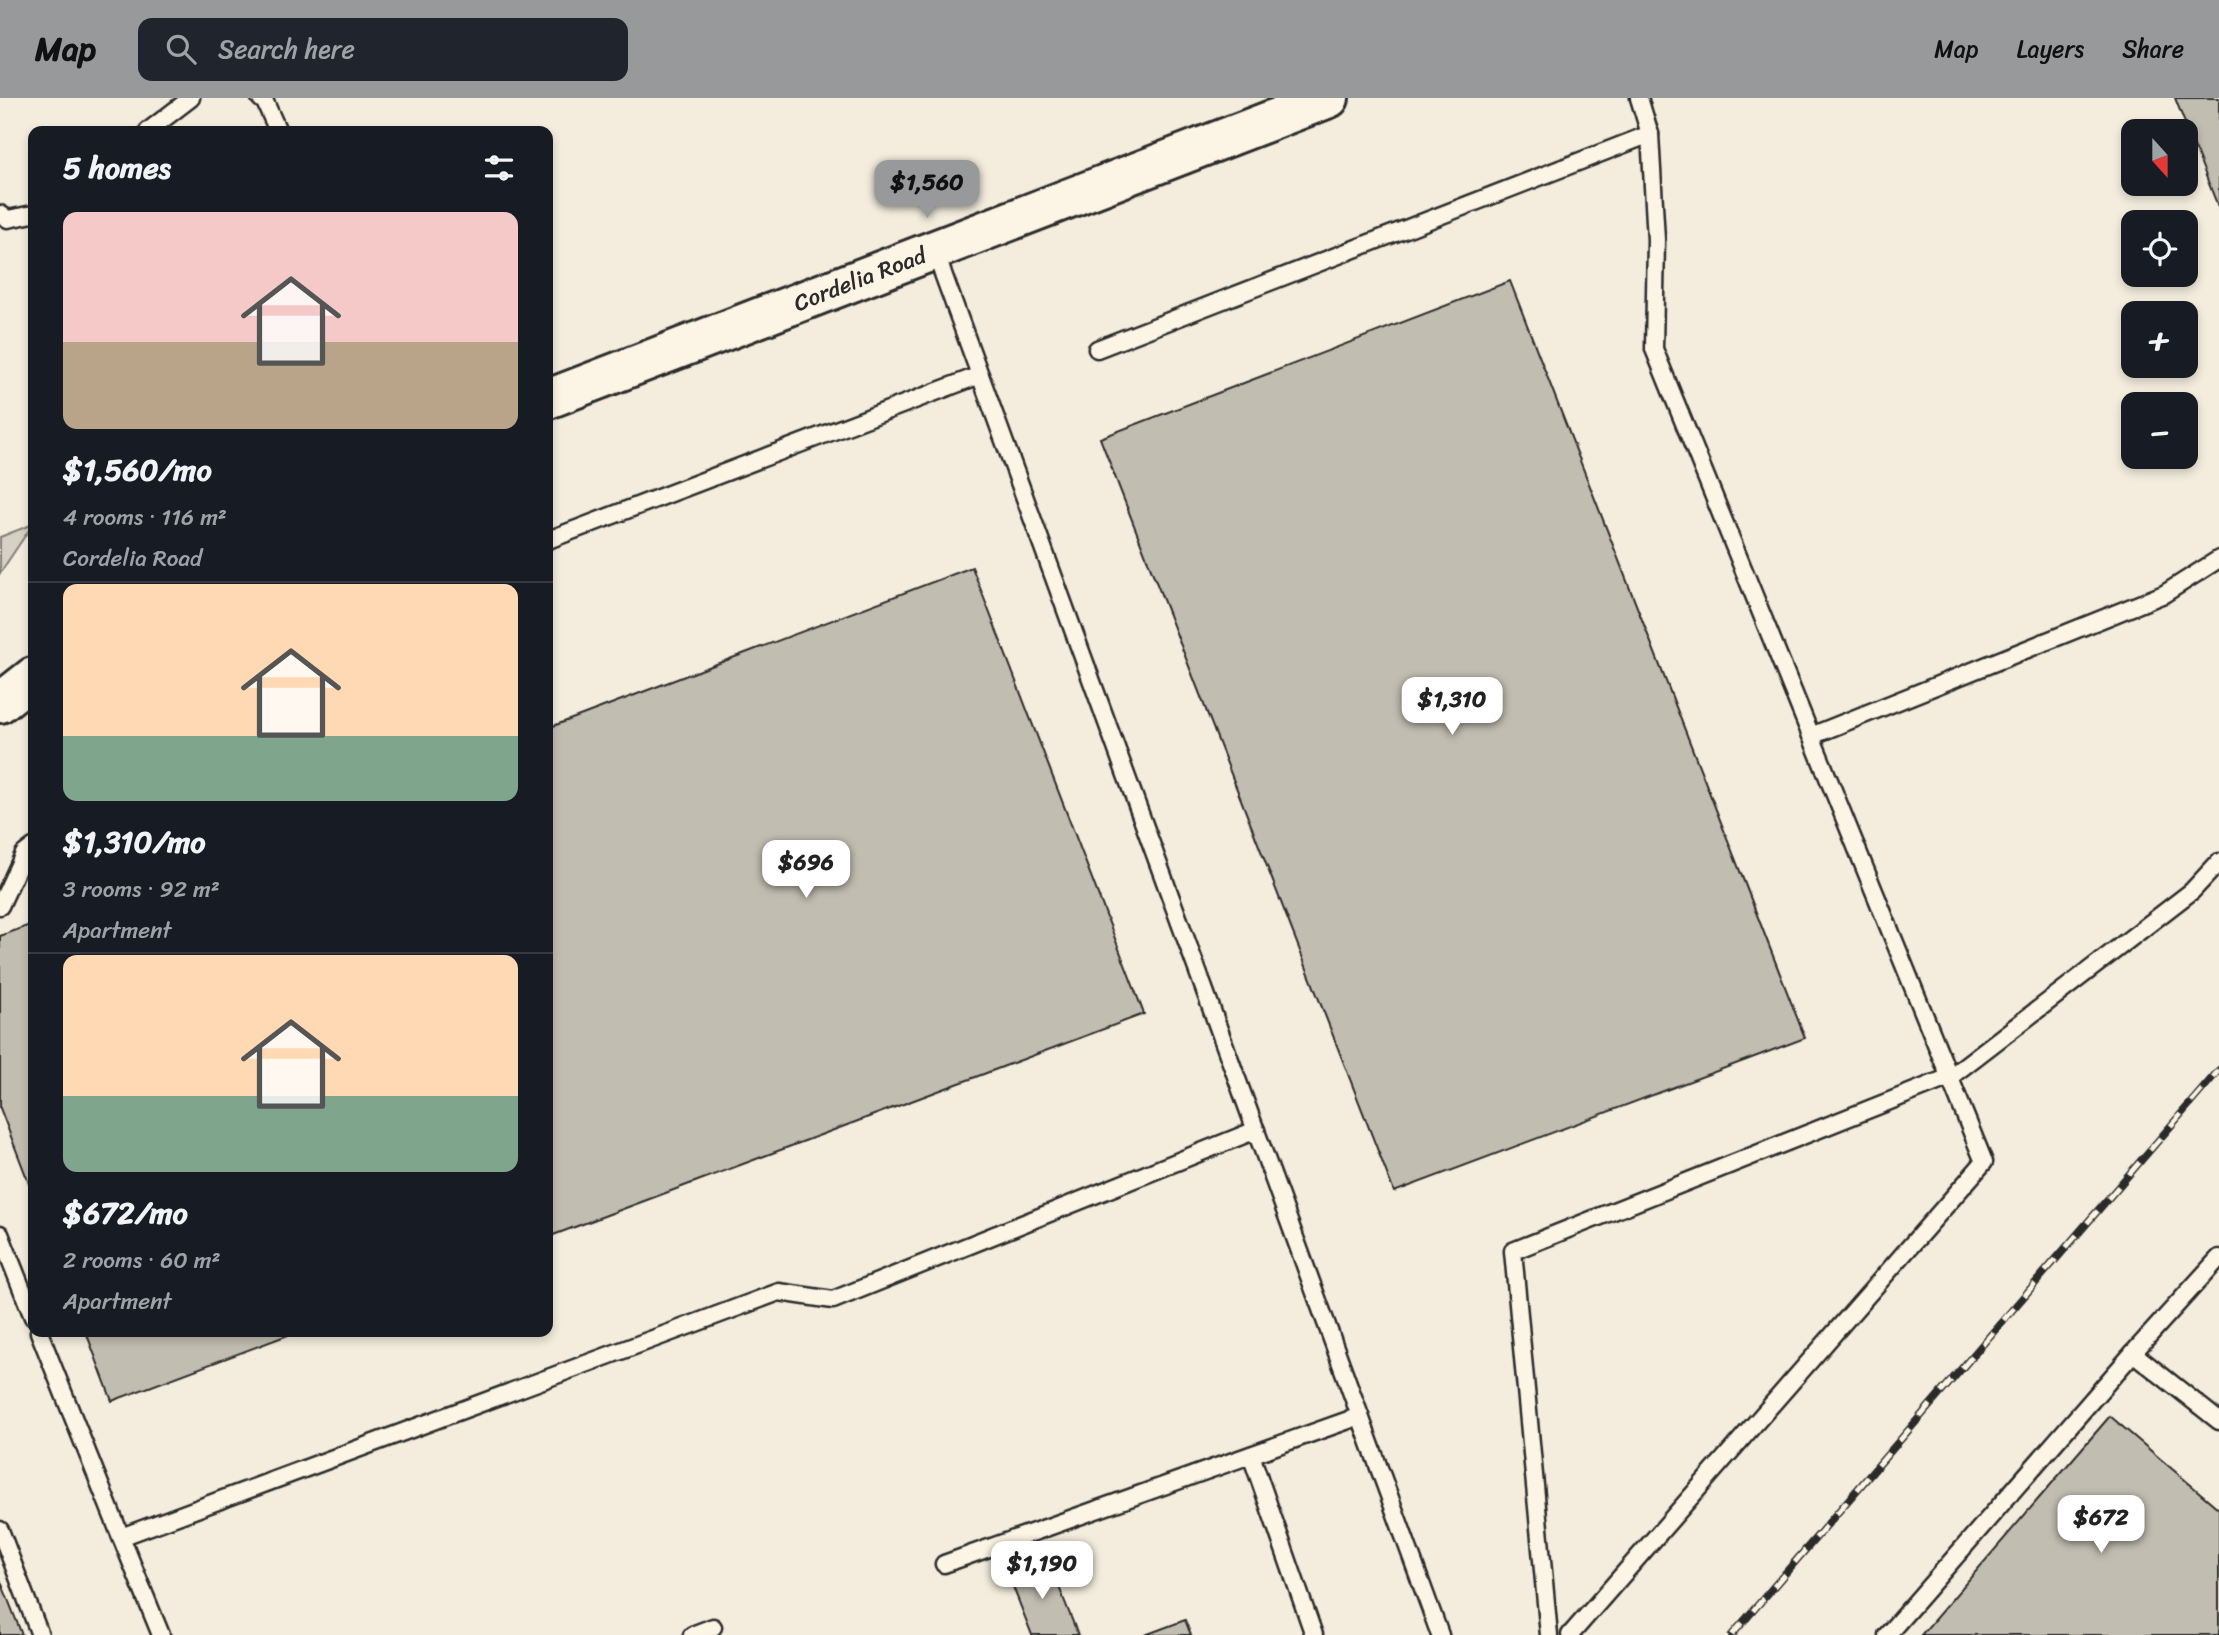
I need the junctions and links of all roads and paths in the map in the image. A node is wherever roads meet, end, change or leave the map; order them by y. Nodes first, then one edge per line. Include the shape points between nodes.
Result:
1 (191, 98) edge
2 (260, 98) edge
3 (1329, 98) edge
4 (1639, 98) edge
5 (155, 126) edge
6 (276, 126) edge
7 (1650, 134) junction
8 (0, 214) edge
9 (28, 215) edge
10 (934, 249) junction
11 (1097, 349) dead end
12 (980, 375) junction
13 (553, 396) edge
14 (553, 538) edge
15 (2219, 559) edge
16 (28, 681) edge
17 (0, 703) edge
18 (1811, 736) junction
19 (28, 851) edge
20 (2219, 862) edge
21 (0, 905) edge
22 (1950, 1077) junction
23 (1256, 1130) junction
24 (0, 1234) edge
25 (2219, 1258) edge
26 (28, 1304) edge
27 (41, 1337) edge
28 (2133, 1353) junction
29 (1360, 1416) junction
30 (2219, 1420) edge
31 (1251, 1455) junction
32 (0, 1530) edge
33 (121, 1537) junction
34 (944, 1564) dead end
35 (713, 1627) dead end
36 (40, 1635) edge
37 (161, 1635) edge
38 (692, 1635) edge
39 (1314, 1635) edge
40 (1440, 1635) edge
41 (1549, 1635) edge
42 (1570, 1635) edge
43 (1886, 1635) edge

1 - 5 lane
2 - 6 lane
3 - 10 main road, Cordelia Road
4 - 7 lane
7 - 11 lane
7 - 18 lane via 1656,240 1654,349
8 - 9 lane via 8,219
10 - 12 lane
10 - 13 main road, Cordelia Road
12 - 14 lane
12 - 23 lane
15 - 18 lane via 2164,594
16 - 17 main road
18 - 22 lane
19 - 21 lane
20 - 22 lane via 2192,891
22 - 41 lane via 1513,1251
22 - 42 lane via 1984,1162
23 - 29 lane
23 - 33 lane via 833,1300 779,1292
24 - 26 lane
25 - 28 lane
27 - 33 lane
28 - 30 lane
28 - 43 lane
29 - 31 lane
29 - 40 lane
31 - 34 lane
31 - 39 lane
32 - 36 lane
33 - 37 lane
35 - 38 lane

